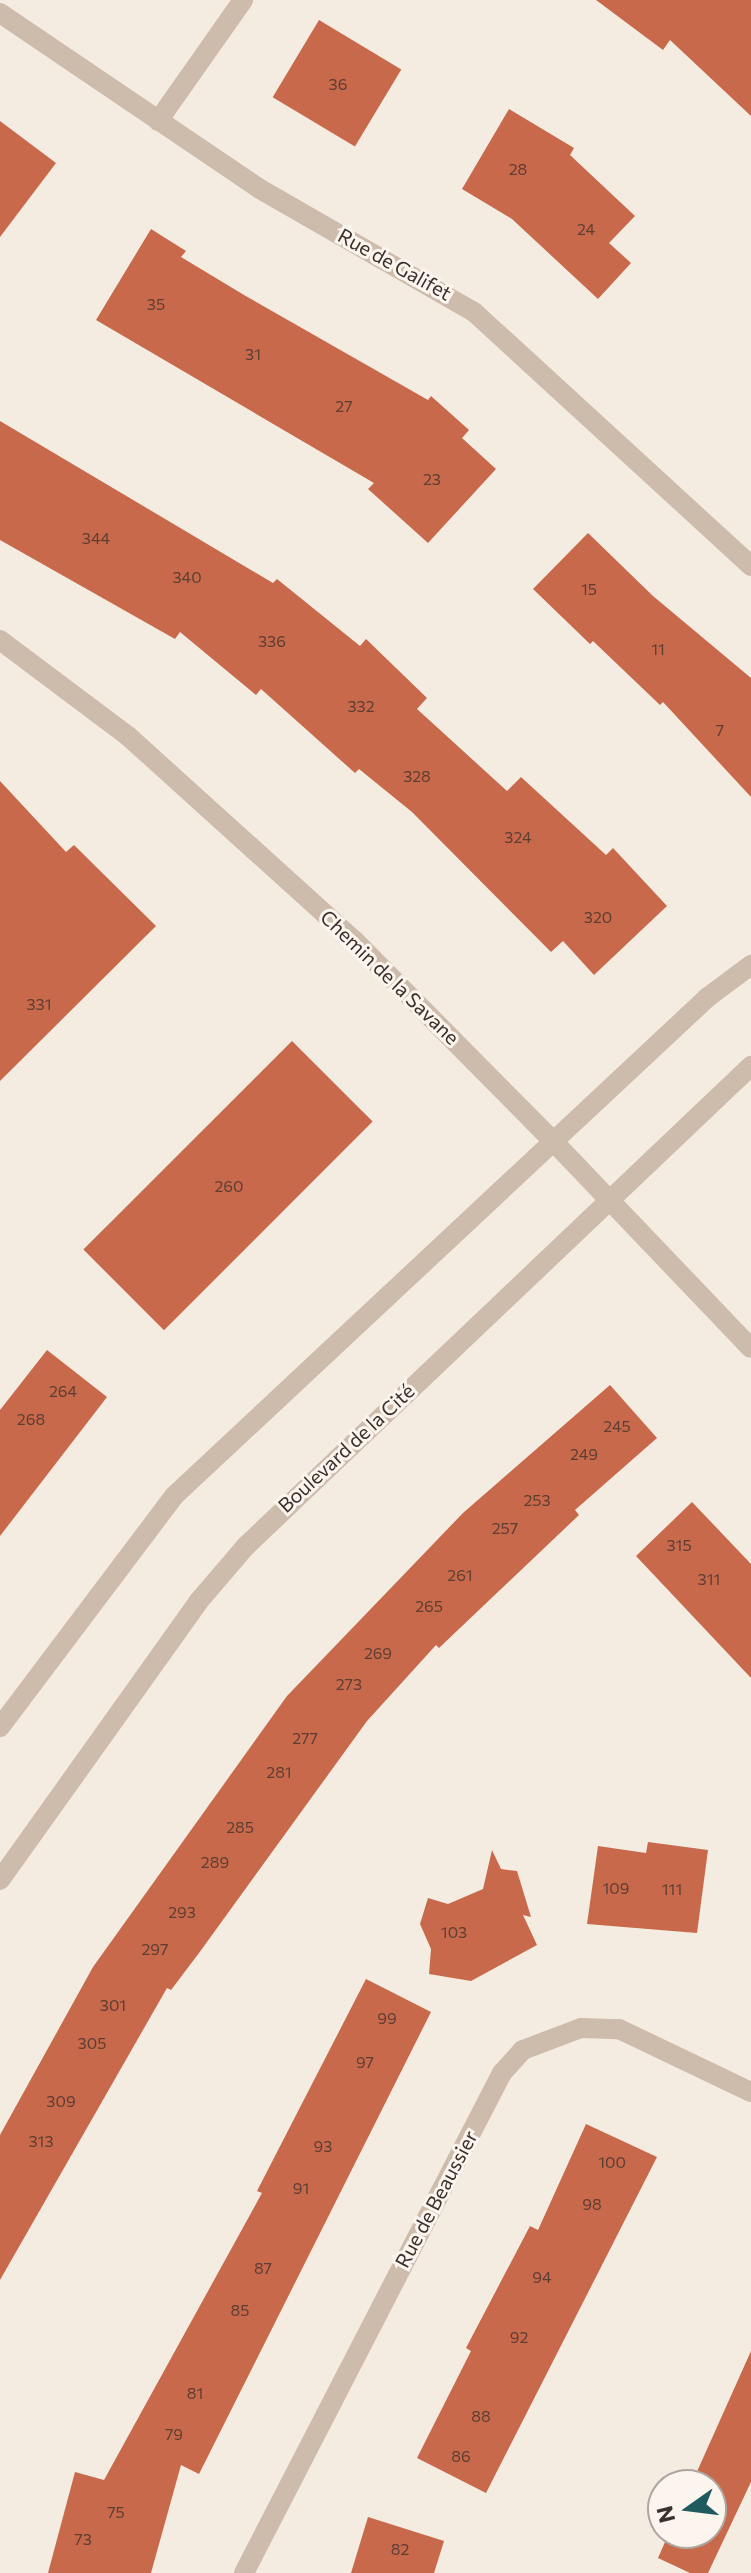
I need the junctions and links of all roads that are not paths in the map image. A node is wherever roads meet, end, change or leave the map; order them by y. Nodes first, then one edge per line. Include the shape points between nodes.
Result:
1 (243, 0) edge
2 (0, 13) edge
3 (158, 121) junction
4 (751, 566) edge
5 (0, 640) edge
6 (751, 965) edge
7 (751, 1066) edge
8 (553, 1141) junction
9 (608, 1202) junction
10 (751, 1348) edge
11 (0, 1727) edge
12 (0, 1880) edge
13 (751, 2092) edge
14 (244, 2573) edge

1 - 3 street
2 - 3 street, Rue de Galifet
3 - 4 street, Rue de Galifet via 260,189 474,312
5 - 8 street, Chemin de la Savane via 128,736 354,940
6 - 8 street via 708,997
7 - 9 street, Boulevard de la Cité
8 - 9 street, Chemin de la Savane
8 - 11 street via 174,1496
9 - 10 street, Chemin de la Savane
9 - 12 street, Boulevard de la Cité via 246,1546 198,1602
13 - 14 street, Rue de Beaussier via 619,2029 581,2028 523,2050 502,2073

